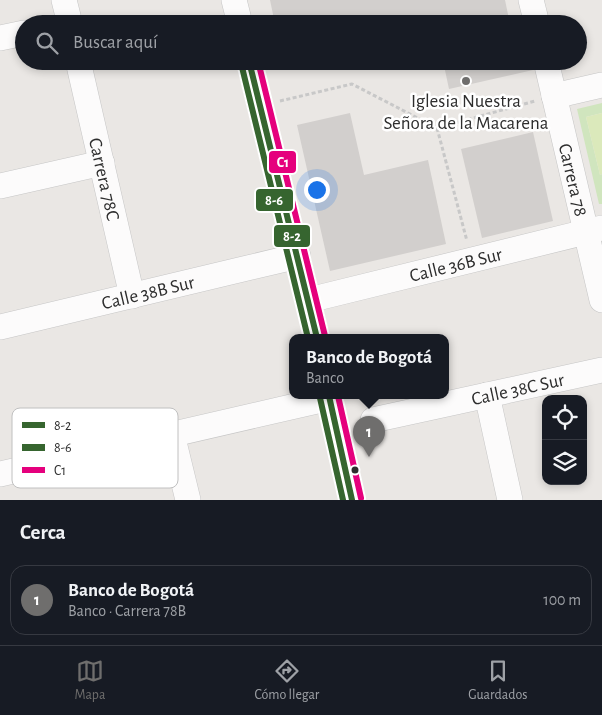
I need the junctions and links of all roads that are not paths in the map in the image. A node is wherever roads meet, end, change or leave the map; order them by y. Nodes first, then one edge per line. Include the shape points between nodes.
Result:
1 (234, 0) edge
2 (531, 0) edge
3 (238, 15) edge
4 (535, 15) edge
5 (15, 35) edge
6 (0, 38) edge
7 (80, 70) edge
8 (252, 70) edge
9 (548, 70) edge
10 (602, 85) edge
11 (554, 96) junction
12 (102, 163) junction
13 (0, 186) edge
14 (594, 230) edge
15 (298, 256) junction
16 (132, 296) junction
17 (309, 300) junction
18 (602, 300) edge
19 (0, 327) edge
20 (316, 334) edge
21 (602, 370) edge
22 (487, 395) junction
23 (321, 399) edge
24 (330, 399) edge
25 (373, 420) dead end
26 (178, 433) edge
27 (178, 459) edge
28 (188, 500) edge
29 (352, 500) edge
30 (510, 500) edge

1 - 3 street
2 - 4 street
5 - 6 street
7 - 12 street, Carrera 78C
8 - 15 street
9 - 11 street, Carrera 78
10 - 11 street
11 - 14 street, Carrera 78
12 - 13 street
12 - 16 street, Carrera 78C
14 - 17 street, Calle 36B Sur
14 - 18 street, Carrera 78
15 - 16 street, Calle 38B Sur
15 - 17 street
16 - 19 street, Calle 38B Sur
17 - 20 street
21 - 22 street, Calle 38C Sur
22 - 25 street, Calle 38C Sur
22 - 30 street
23 - 26 street
24 - 29 street
27 - 28 street

